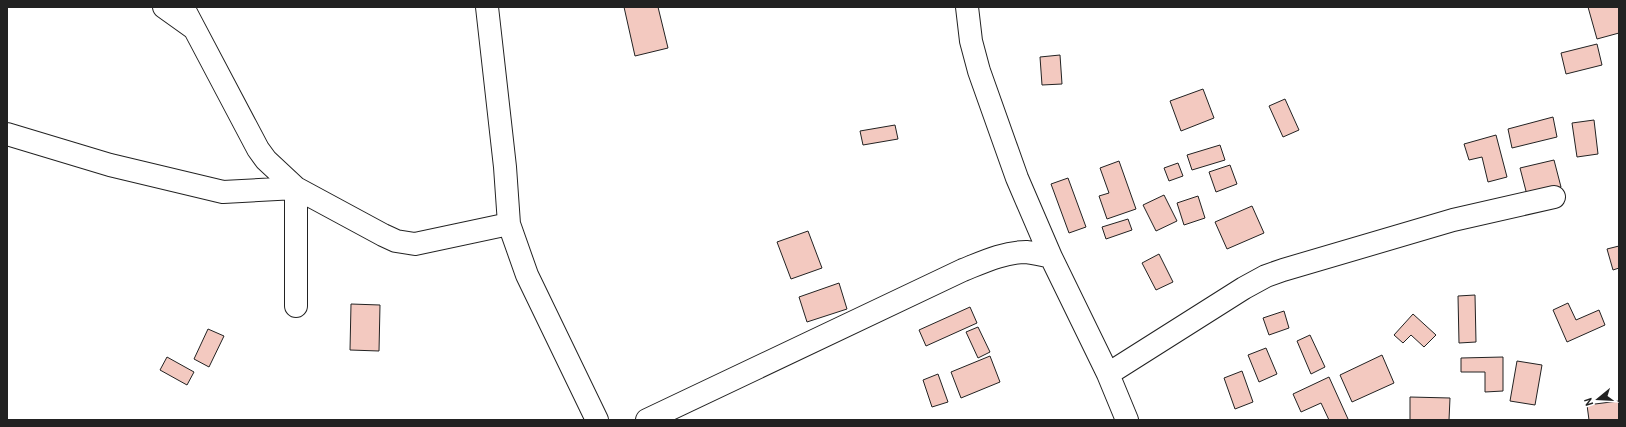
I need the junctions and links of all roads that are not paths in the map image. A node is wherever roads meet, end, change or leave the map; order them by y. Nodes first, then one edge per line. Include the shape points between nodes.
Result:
1 (164, 7) edge
2 (183, 7) edge
3 (488, 7) edge
4 (967, 7) edge
5 (194, 27) junction
6 (7, 134) edge
7 (296, 188) junction
8 (1554, 196) dead end
9 (509, 224) junction
10 (1051, 257) junction
11 (296, 306) dead end
12 (1108, 374) junction
13 (596, 420) edge
14 (647, 420) edge
15 (1127, 420) edge

1 - 5 street
2 - 5 street
3 - 9 street
4 - 10 street via 971,42 979,71 1017,178
5 - 7 street via 258,149
6 - 7 street via 110,164 223,192
7 - 9 street via 383,235 407,244
7 - 11 street
8 - 12 street via 1453,220 1266,276
9 - 13 street via 528,275
10 - 12 street
10 - 14 street via 1028,252 989,259
12 - 15 street

